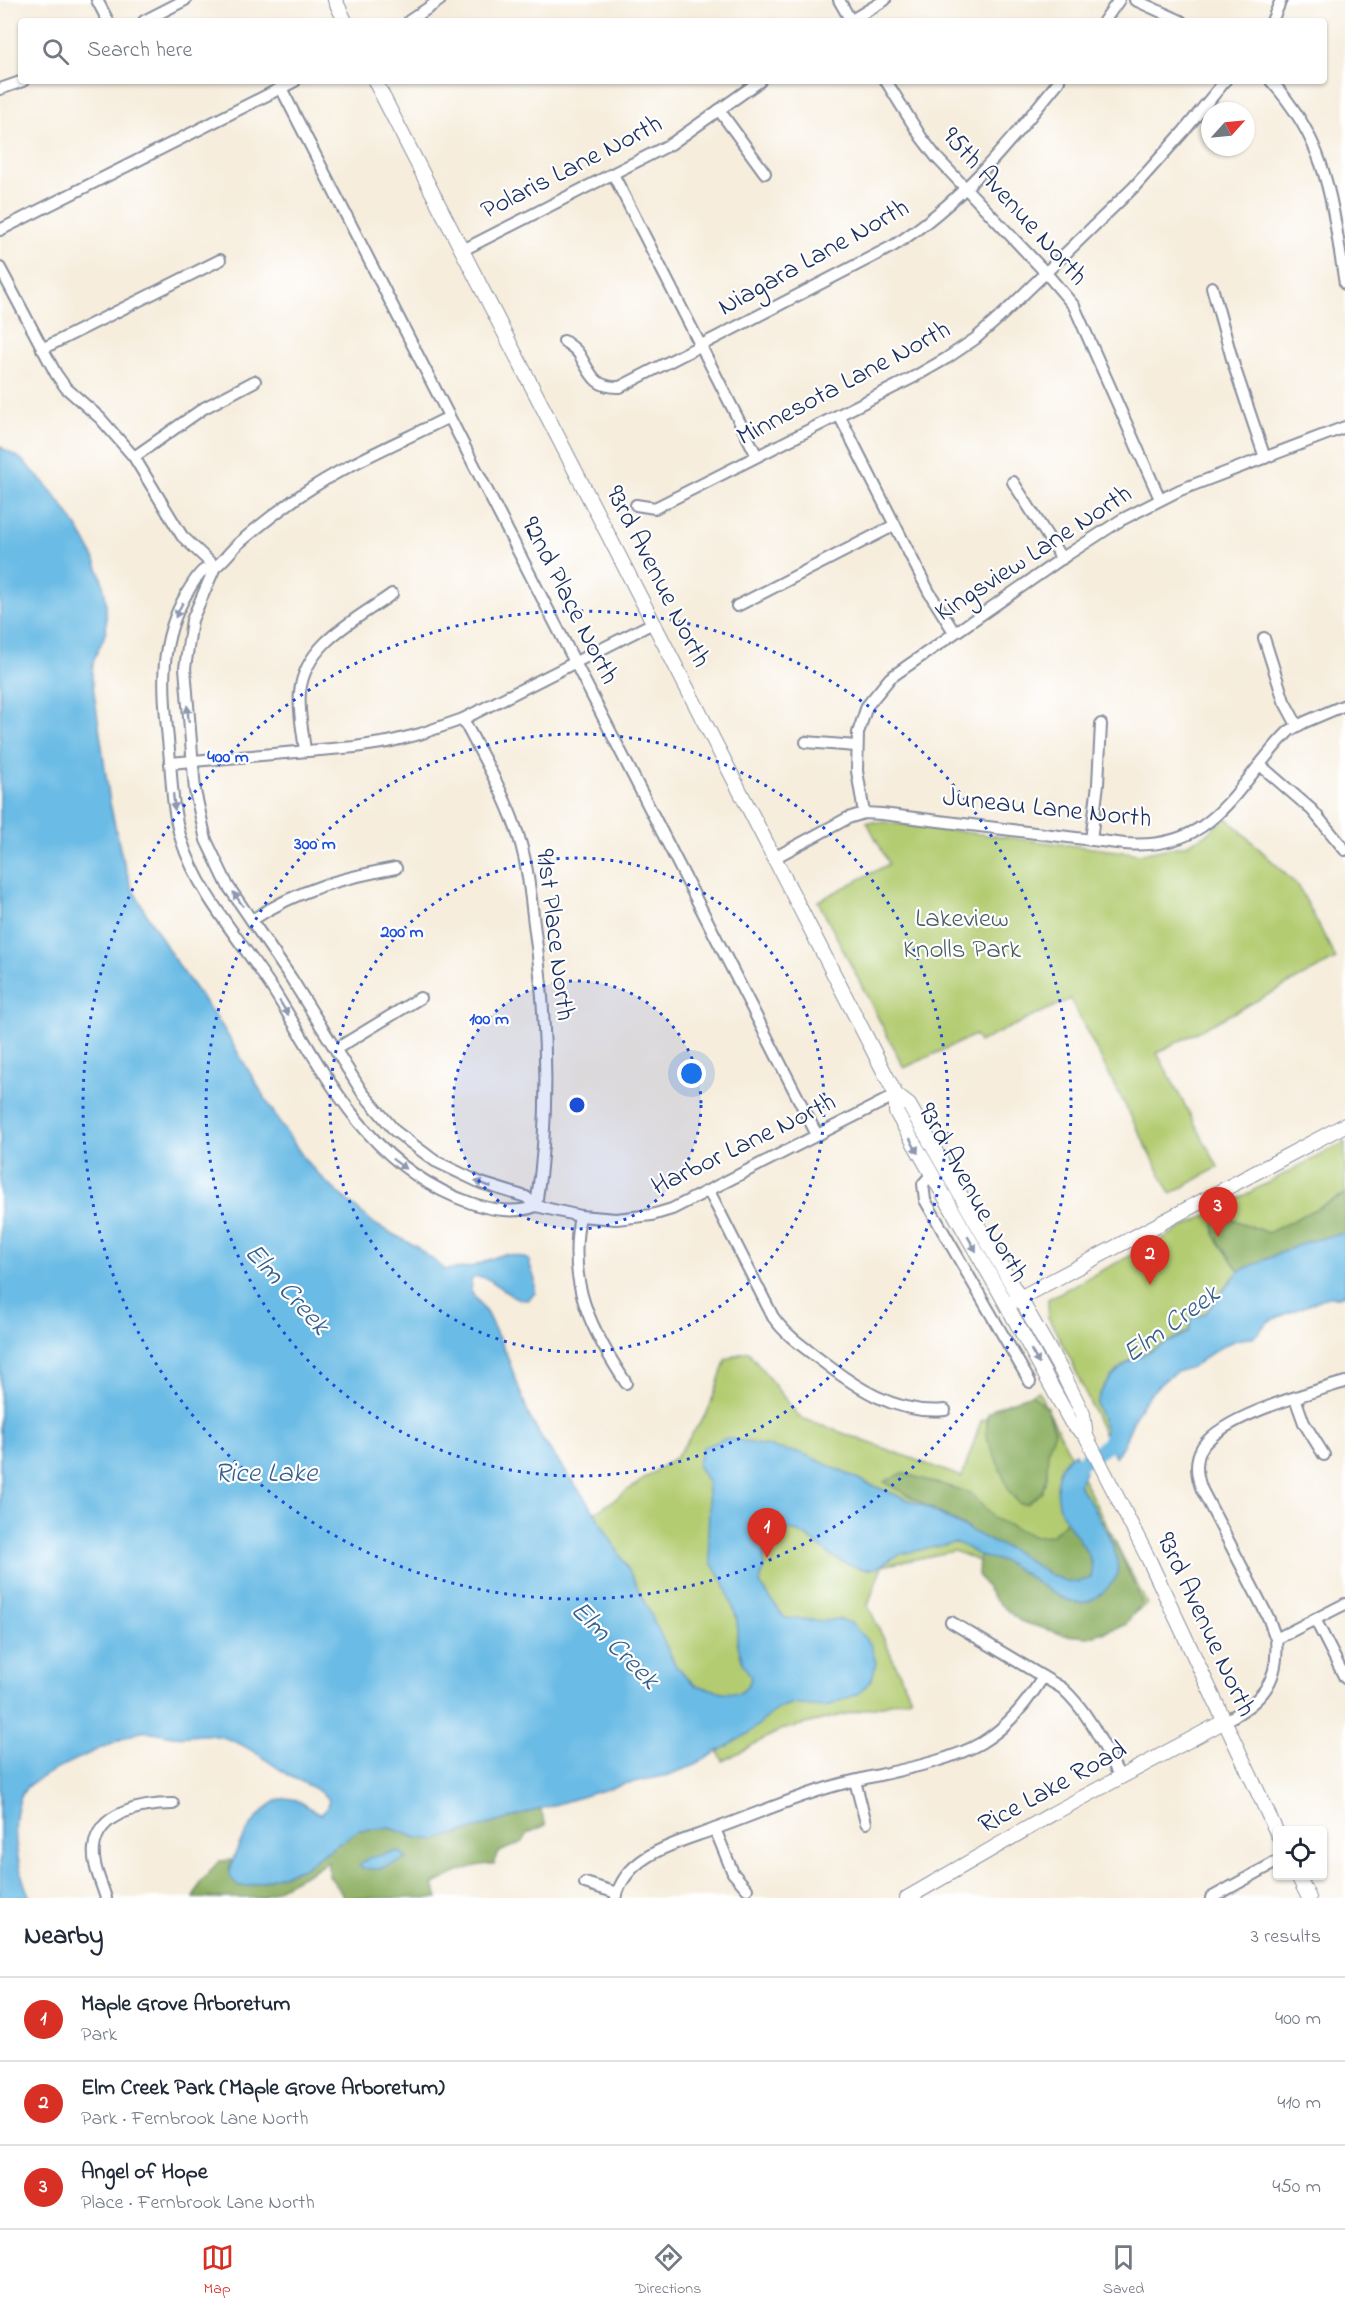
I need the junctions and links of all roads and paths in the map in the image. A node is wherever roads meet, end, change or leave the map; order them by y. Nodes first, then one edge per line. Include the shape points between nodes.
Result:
1 (97, 0) edge
2 (185, 0) edge
3 (335, 0) edge
4 (440, 0) edge
5 (839, 0) edge
6 (885, 0) edge
7 (1119, 0) edge
8 (1135, 0) edge
9 (1281, 0) edge
10 (106, 18) edge
11 (150, 18) edge
12 (344, 18) edge
13 (413, 18) edge
14 (849, 18) edge
15 (856, 18) edge
16 (1106, 18) edge
17 (1174, 18) edge
18 (1273, 18) edge
19 (18, 83) edge
20 (289, 84) edge
21 (377, 84) edge
22 (756, 84) edge
23 (888, 84) edge
24 (1057, 84) edge
25 (1223, 84) edge
26 (1273, 84) edge
27 (280, 88) junction
28 (0, 89) edge
29 (720, 110) junction
30 (765, 173) dead end
31 (613, 174) junction
32 (966, 188) junction
33 (0, 230) edge
34 (463, 250) junction
35 (220, 260) dead end
36 (0, 268) edge
37 (1046, 273) junction
38 (1345, 284) edge
39 (1212, 287) dead end
40 (564, 341) dead end
41 (701, 346) junction
42 (42, 349) junction
43 (255, 381) dead end
44 (839, 415) junction
45 (449, 417) junction
46 (1345, 428) edge
47 (757, 456) junction
48 (134, 458) junction
49 (1265, 458) junction
50 (1013, 482) dead end
51 (1160, 499) junction
52 (636, 505) dead end
53 (895, 525) junction
54 (1062, 558) junction
55 (215, 567) junction
56 (392, 594) dead end
57 (737, 606) dead end
58 (653, 623) junction
59 (954, 632) junction
60 (1264, 638) dead end
61 (575, 663) junction
62 (1345, 705) edge
63 (463, 719) junction
64 (1101, 724) dead end
65 (1297, 725) junction
66 (806, 742) dead end
67 (856, 746) junction
68 (305, 752) junction
69 (192, 761) junction
70 (170, 763) junction
71 (1260, 765) junction
72 (864, 813) junction
73 (1091, 840) junction
74 (1345, 850) edge
75 (774, 858) junction
76 (396, 868) dead end
77 (252, 920) junction
78 (291, 978) junction
79 (273, 990) junction
80 (420, 998) dead end
81 (336, 1049) junction
82 (896, 1095) junction
83 (1345, 1125) edge
84 (817, 1135) junction
85 (931, 1175) junction
86 (709, 1191) junction
87 (536, 1206) junction
88 (580, 1216) junction
89 (1021, 1298) junction
90 (1007, 1305) junction
91 (990, 1314) junction
92 (1030, 1382) dead end
93 (1345, 1382) edge
94 (626, 1383) dead end
95 (1294, 1398) junction
96 (945, 1410) dead end
97 (1086, 1436) junction
98 (1324, 1455) dead end
99 (1345, 1604) edge
100 (1315, 1619) junction
101 (951, 1622) dead end
102 (1276, 1639) junction
103 (1043, 1677) junction
104 (1345, 1678) edge
105 (1223, 1722) junction
106 (1120, 1777) junction
107 (855, 1781) junction
108 (173, 1804) dead end
109 (866, 1823) dead end
110 (1274, 1826) edge
111 (715, 1829) junction
112 (1273, 1864) edge
113 (1300, 1880) edge
114 (585, 1883) dead end
115 (747, 1889) dead end
116 (617, 1896) edge
117 (106, 1898) edge
118 (907, 1898) edge
119 (1211, 1898) edge
120 (1309, 1898) edge

1 - 10 street
2 - 11 street
3 - 12 main road
4 - 13 street
5 - 14 street
6 - 15 street
7 - 16 street
8 - 17 street
9 - 18 street
19 - 28 street
20 - 27 street
21 - 34 main road, 93rd Avenue North
22 - 29 street, Polaris Lane North
23 - 32 street, 95th Avenue North via 921,137
24 - 32 street, Niagara Lane North
25 - 37 street, Minnesota Lane North via 1134,187
26 - 38 street via 1298,114 1321,162 1332,198
27 - 33 street
27 - 45 street, 92nd Place North
29 - 30 street
29 - 31 street, Polaris Lane North via 670,144
31 - 34 street, Polaris Lane North
31 - 41 street
32 - 37 street, 95th Avenue North
32 - 41 street, Niagara Lane North via 926,224 893,246
34 - 58 main road, 93rd Avenue North
35 - 42 street
36 - 42 street
37 - 44 street, Minnesota Lane North via 975,339 939,363
37 - 51 street, 95th Avenue North via 1074,306
39 - 49 street
40 - 41 street, Niagara Lane North via 577,351 595,380 611,387 628,384
41 - 47 street
42 - 48 street via 66,388 100,418
43 - 48 street via 204,408
44 - 47 street, Minnesota Lane North
44 - 53 street
45 - 55 street via 303,494
45 - 61 street, 92nd Place North
46 - 49 street, Kingsview Lane North
47 - 52 street, Minnesota Lane North via 655,508
48 - 55 street via 182,536
49 - 51 street, Kingsview Lane North
50 - 54 street
51 - 54 street, Kingsview Lane North
53 - 57 street
53 - 59 street
54 - 59 street, Kingsview Lane North
69 -> 55 street via 185,668 187,643 192,620
55 -> 70 street via 203,571 188,591 165,648 164,695
56 - 68 street via 332,637 310,661 300,692
58 - 61 street
58 - 75 main road, 93rd Avenue North
59 - 67 street, Kingsview Lane North via 882,686 863,714
60 - 65 street via 1284,701
61 - 63 street
61 - 84 street, 92nd Place North
62 - 65 street, Juneau Lane North
63 - 68 street via 388,742
63 - 87 street, 91st Place North via 515,825 528,879 544,1029 544,1141
64 - 73 street
65 - 71 street, Juneau Lane North
66 - 67 street
67 - 72 street, Kingsview Lane North
68 - 69 street
69 - 70 street
77 -> 69 street via 222,875 206,840
70 -> 79 street via 177,825 197,877
71 - 73 street, Juneau Lane North via 1226,808 1196,832 1152,845
71 - 74 street via 1312,810
72 - 73 street, Juneau Lane North
72 - 75 street, Juneau Lane North
75 - 82 main road, 93rd Avenue North
76 - 77 street via 304,891
77 - 78 street
78 - 79 street
78 - 81 street
79 -> 87 street via 352,1116 398,1163 454,1197 477,1205 525,1211
80 - 81 street
87 -> 81 street via 526,1197 458,1174 412,1145 369,1102
82 - 84 street, Harbor Lane North
82 -> 85 main road, 93rd Avenue North via 896,1112
82 - 89 main road, 93rd Avenue North via 909,1105
83 - 89 main road
84 - 86 street, Harbor Lane North
85 -> 90 main road, 93rd Avenue North
85 - 91 street via 923,1184 925,1200
86 - 88 street, Harbor Lane North via 652,1215 616,1219
86 - 96 street via 773,1317 783,1329 872,1395 918,1411
87 - 88 street, Harbor Lane North
88 - 94 street via 575,1257 581,1297 596,1334
89 - 90 main road
89 - 97 main road, 93rd Avenue North via 1083,1414
90 - 91 street
90 -> 97 main road, 93rd Avenue North via 1071,1422
91 - 92 street
93 - 95 street
95 - 98 street
95 - 102 street via 1232,1424 1204,1445 1197,1460 1198,1480
97 - 105 main road, 93rd Avenue North via 1149,1560
99 - 100 street
100 - 102 street
100 - 104 street
101 - 103 street
102 - 105 street via 1277,1664 1270,1682 1249,1707
103 - 106 street via 1077,1701
103 - 107 street via 1016,1715 980,1744
105 - 106 main road, Rice Lake Road
105 - 110 main road, 93rd Avenue North
106 - 118 main road, Rice Lake Road
107 - 109 street
107 - 111 street via 789,1800
108 - 117 street via 131,1810 101,1829 94,1859
111 - 115 street via 733,1873
111 - 116 street via 649,1856 626,1875
112 - 119 street
113 - 120 main road
114 - 116 street

